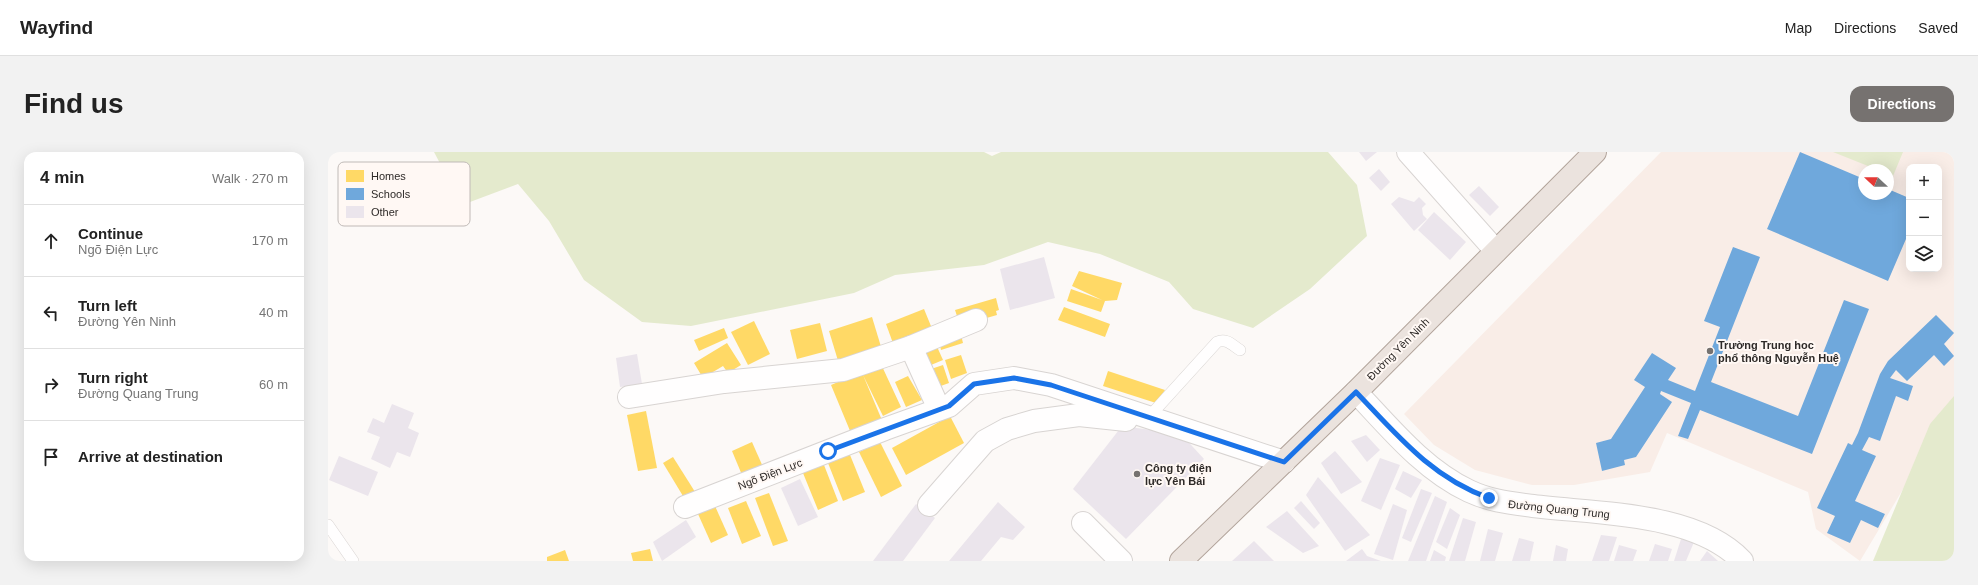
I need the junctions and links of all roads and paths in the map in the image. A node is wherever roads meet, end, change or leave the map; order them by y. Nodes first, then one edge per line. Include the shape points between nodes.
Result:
1 (1408, 152) edge
2 (1595, 152) edge
3 (1496, 251) junction
4 (976, 320) dead end
5 (911, 347) junction
6 (1240, 350) dead end
7 (1356, 392) junction
8 (629, 397) dead end
9 (939, 410) junction
10 (1148, 418) junction
11 (1175, 426) junction
12 (1284, 462) junction
13 (929, 505) dead end
14 (685, 507) dead end
15 (1083, 524) dead end
16 (328, 525) edge
17 (353, 561) edge
18 (1121, 561) edge
19 (1181, 561) edge
20 (1742, 561) edge

1 - 3 street
2 - 3 main road, Đường Yên Ninh
3 - 7 main road, Đường Yên Ninh
4 - 5 street
5 - 8 street via 843,370 724,382
5 - 9 street
6 - 10 lane via 1224,340 1217,342
7 - 12 main road, Đường Yên Ninh
7 - 20 street, Đường Quang Trung via 1430,466 1468,491 1500,502 1672,523 1708,535
9 - 10 street, Ngõ Điện Lực via 949,406 974,384 1014,378 1051,385
9 - 14 street, Ngõ Điện Lực via 885,428
10 - 11 street, Ngõ Điện Lực
11 - 12 street, Ngõ Điện Lực
11 - 13 street via 1079,415 1034,421 1007,429 985,441
12 - 19 main road, Đường Yên Ninh
15 - 18 street
16 - 17 lane

